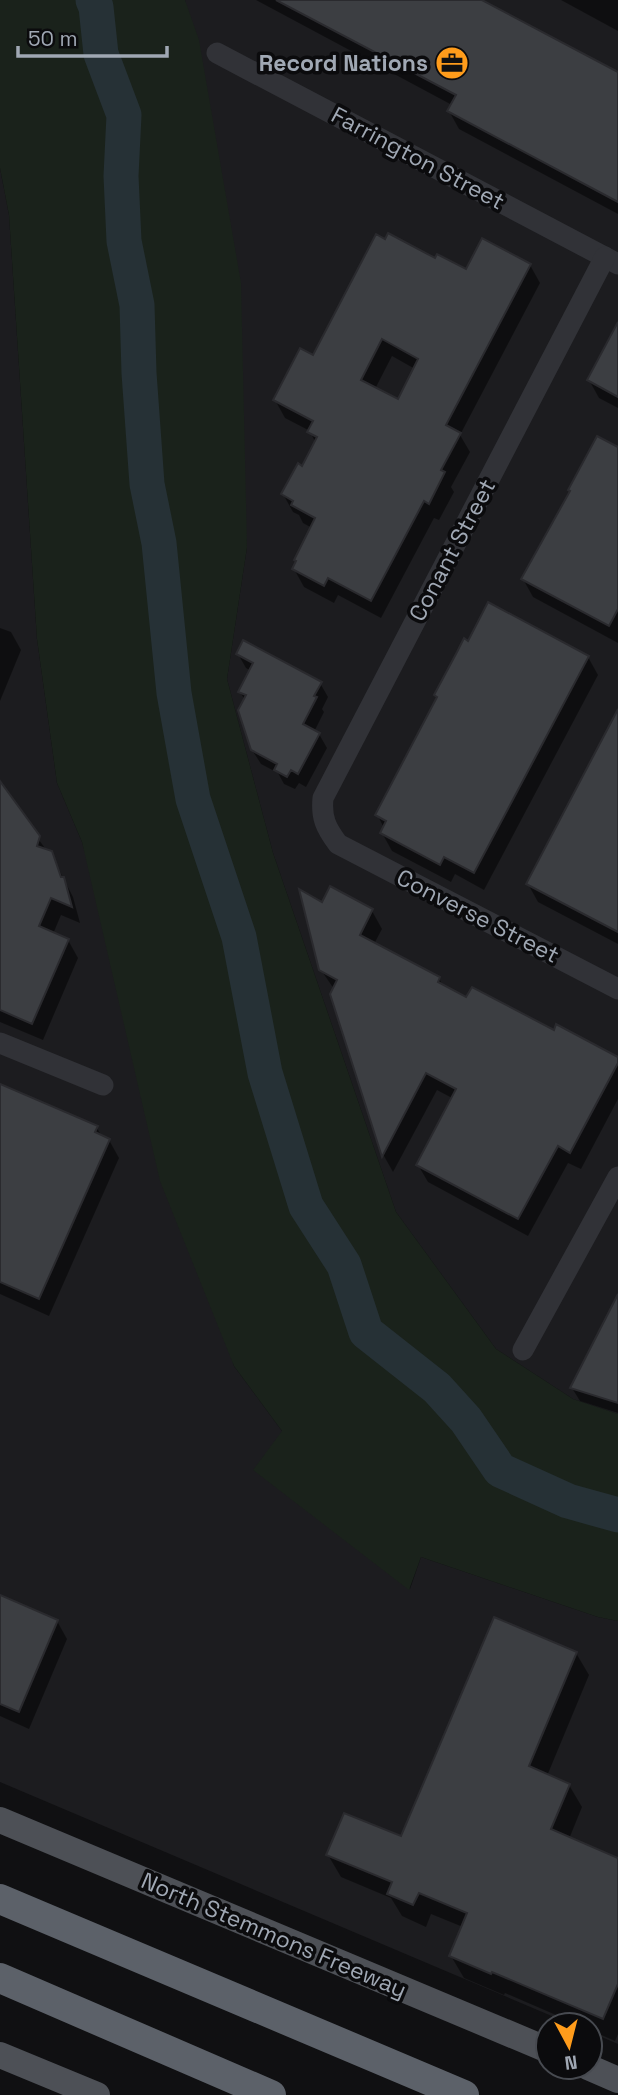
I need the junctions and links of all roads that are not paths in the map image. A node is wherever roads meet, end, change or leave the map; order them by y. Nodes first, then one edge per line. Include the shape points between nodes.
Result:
1 (217, 53) dead end
2 (612, 260) edge
3 (338, 844) joint
4 (618, 989) edge
5 (0, 1043) edge
6 (103, 1085) dead end
7 (617, 1181) edge
8 (523, 1350) dead end
9 (0, 1820) edge
10 (0, 1899) edge
11 (0, 1978) edge
12 (534, 2044) edge
13 (0, 2054) edge
14 (97, 2095) edge
15 (271, 2095) edge
16 (464, 2095) edge

1 - 2 street, Farrington Street
2 - 3 street, Conant Street via 323,798 322,815
3 - 4 street, Converse Street
5 - 6 street
7 - 8 street
9 - 12 main road, North Stemmons Freeway
10 - 16 highway
11 - 15 highway
13 - 14 main road

